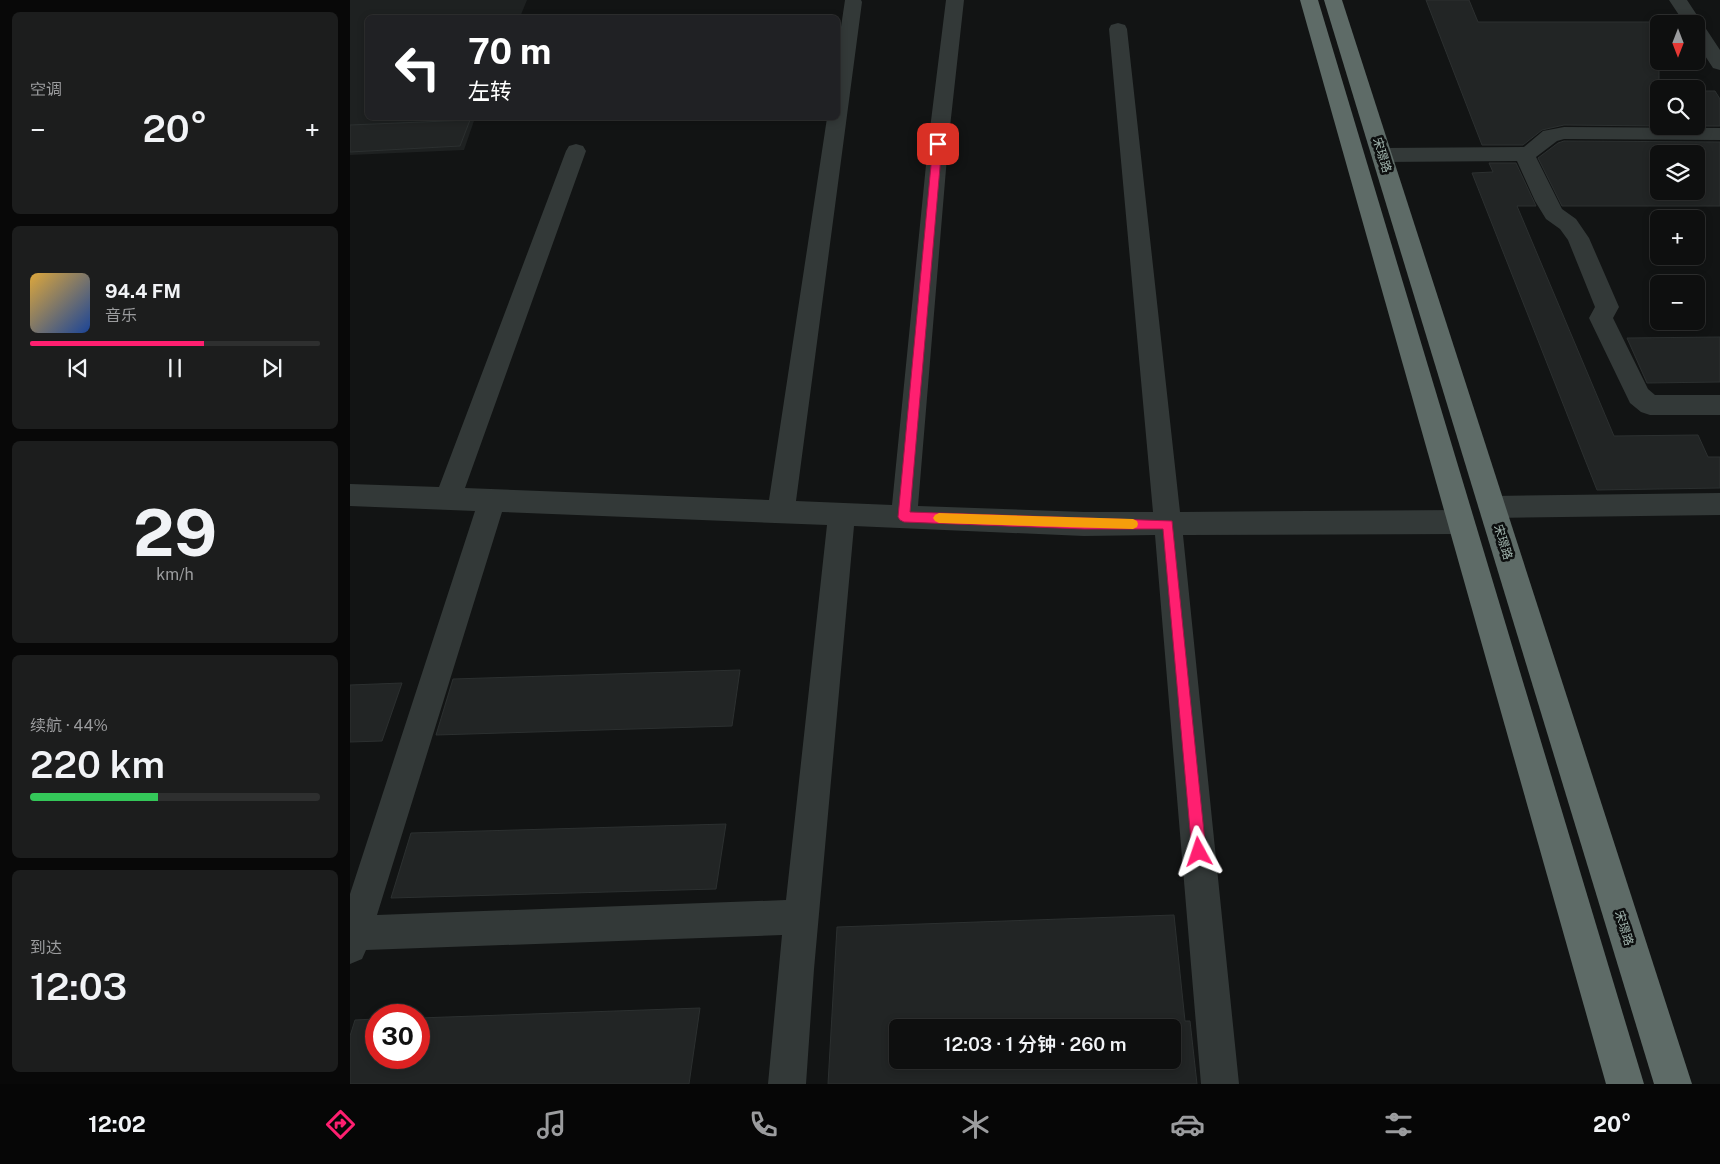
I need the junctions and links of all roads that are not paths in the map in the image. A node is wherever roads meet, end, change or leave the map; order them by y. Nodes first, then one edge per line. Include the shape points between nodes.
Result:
1 (955, 0) edge
2 (1309, 0) edge
3 (1333, 0) edge
4 (1678, 0) edge
5 (853, 2) dead end
6 (1688, 15) edge
7 (1118, 29) dead end
8 (1705, 42) edge
9 (1720, 64) edge
10 (840, 98) edge
11 (837, 120) edge
12 (1720, 134) edge
13 (576, 151) dead end
14 (1382, 154) junction
15 (1524, 154) junction
16 (1720, 405) edge
17 (350, 495) edge
18 (448, 499) junction
19 (492, 500) junction
20 (1720, 504) edge
21 (1492, 507) junction
22 (781, 512) junction
23 (842, 514) junction
24 (904, 517) junction
25 (1460, 522) junction
26 (1168, 524) junction
27 (802, 917) junction
28 (352, 938) edge
29 (787, 1084) edge
30 (1220, 1084) edge
31 (1625, 1084) edge
32 (1673, 1084) edge

1 - 24 street via 938,144
2 - 25 highway
3 - 14 highway, 宋璟路
4 - 6 street
5 - 10 street
7 - 26 street
8 - 9 street
11 - 22 street
12 - 15 street via 1564,133 1550,136
13 - 18 street
14 - 15 street
14 - 21 highway, 宋璟路
15 - 16 street via 1554,214 1568,224 1578,238 1607,307 1601,318 1638,396 1650,405
17 - 18 street
18 - 19 street
19 - 22 street
19 - 28 street
20 - 21 street
21 - 32 highway, 宋璟路
22 - 23 street
23 - 24 street
23 - 27 street
24 - 26 street
25 - 26 street
25 - 31 highway
26 - 30 street
27 - 28 street
27 - 29 street

